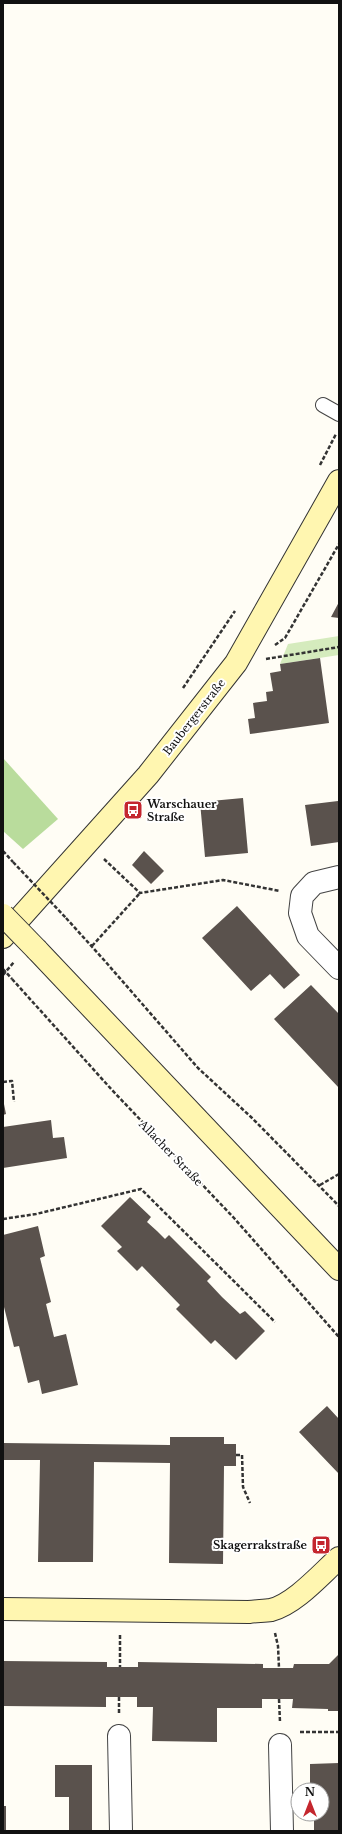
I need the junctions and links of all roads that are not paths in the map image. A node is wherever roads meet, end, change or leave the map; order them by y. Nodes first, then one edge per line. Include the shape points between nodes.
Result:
1 (323, 405) dead end
2 (339, 414) edge
3 (339, 481) edge
4 (339, 877) edge
5 (6, 926) edge
6 (339, 968) edge
7 (339, 1269) edge
8 (339, 1558) edge
9 (3, 1609) edge
10 (119, 1736) dead end
11 (287, 1739) road end
12 (121, 1831) edge
13 (282, 1831) edge

1 - 2 lane
3 - 5 street, Baubergerstraße via 236,663 148,775 88,844
4 - 6 street via 314,883 302,896 300,913 308,936
5 - 7 street, bridge via 37,950
8 - 9 street via 295,1597 272,1609 249,1612 120,1612
10 - 12 street
11 - 13 street

